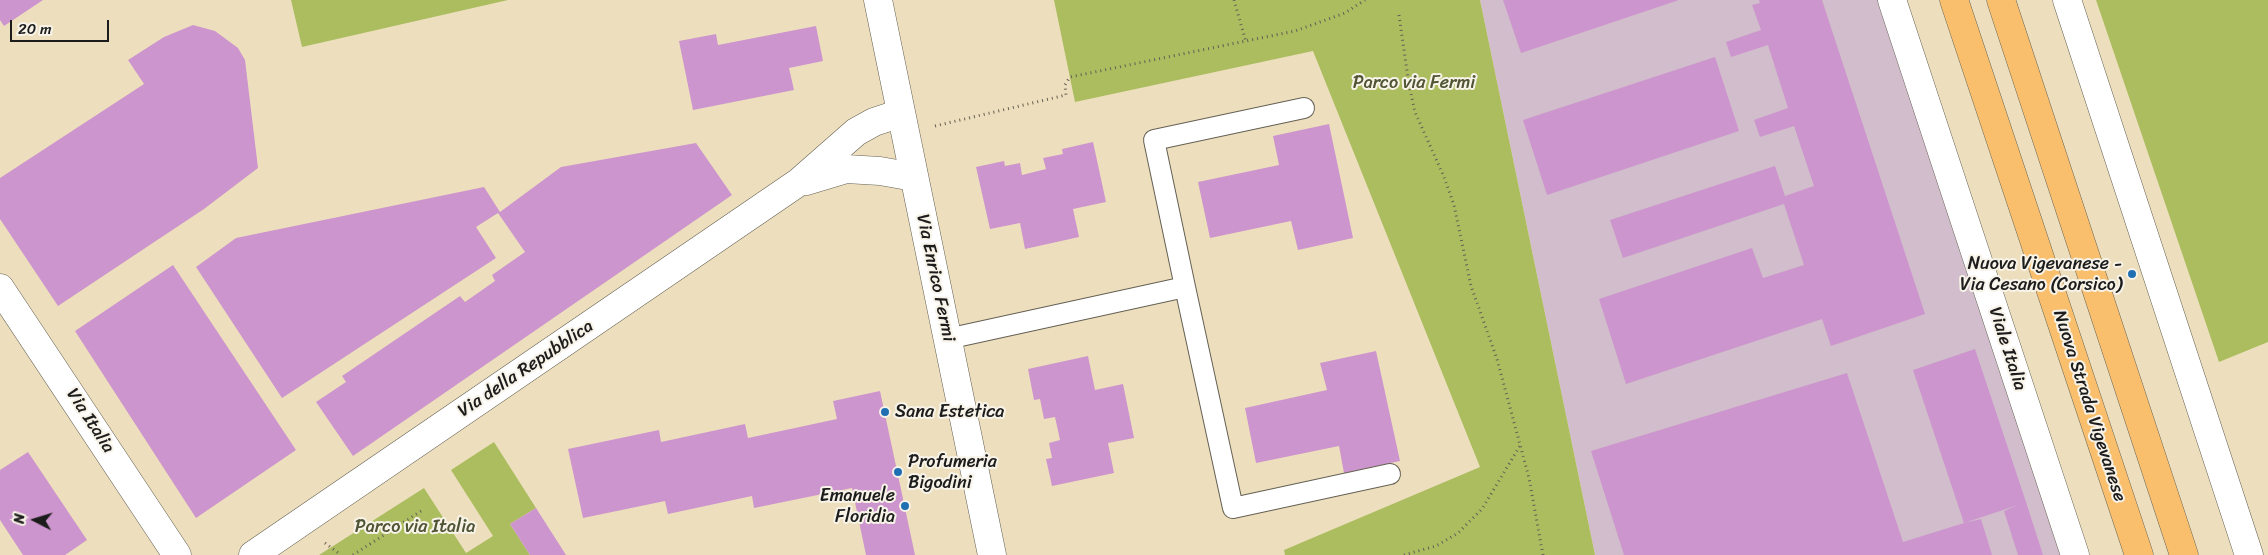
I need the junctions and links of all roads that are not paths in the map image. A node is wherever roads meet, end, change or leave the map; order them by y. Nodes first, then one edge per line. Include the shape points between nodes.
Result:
1 (878, 0) edge
2 (1892, 0) edge
3 (1954, 0) edge
4 (2001, 0) edge
5 (2067, 0) edge
6 (1304, 108) dead end
7 (903, 123) junction
8 (914, 177) junction
9 (800, 182) junction
10 (1185, 287) junction
11 (0, 288) edge
12 (948, 338) junction
13 (1390, 474) dead end
14 (178, 555) edge
15 (253, 555) edge
16 (992, 555) edge
17 (2075, 555) edge
18 (2139, 555) edge
19 (2184, 555) edge
20 (2250, 555) edge

1 - 7 street, Via Enrico Fermi
2 - 17 street, Viale Italia
3 - 18 main road, Nuova Strada Vigevanese
4 - 19 main road
5 - 20 street
6 - 10 lane via 1154,140
7 - 8 street, Via Enrico Fermi
7 - 9 street, Via della Repubblica via 874,122 856,132
8 - 9 street, Via della Repubblica via 846,169
8 - 12 street, Via Enrico Fermi
9 - 15 street, Via della Repubblica
10 - 12 lane
10 - 13 lane via 1233,508
11 - 14 street, Via Italia
12 - 16 street, Via Enrico Fermi

